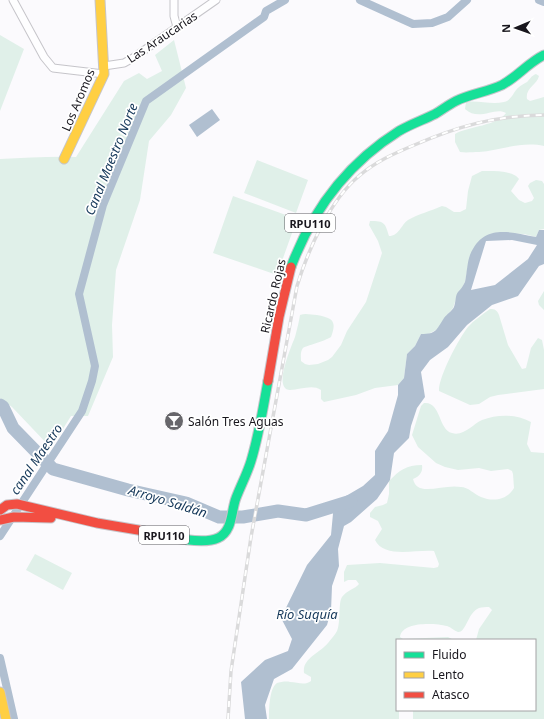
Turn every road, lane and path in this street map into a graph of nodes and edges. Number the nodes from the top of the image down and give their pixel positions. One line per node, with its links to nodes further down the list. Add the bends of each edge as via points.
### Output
1 (13, 0): 7 (street, Las Araucarias, via 44,57 53,68)
2 (100, 0): 7 (main road, Los Aromos)
3 (174, 0): 5 (street)
4 (216, 0): 5 (street, Las Araucarias)
5 (177, 27): 7 (street, Las Araucarias, via 124,63)
6 (544, 55): 11 (main road, Ricardo Rojas / RPU110, via 501,85 458,100 390,137 354,167 317,212 301,241 289,274 253,458 225,533 218,538 202,541)
7 (104, 70): 8 (main road, Los Aromos)
8 (64, 159)
9 (0, 510): 11 (main road, Ricardo Rojas / RPU110, via 7,505 17,504)
10 (0, 520): 11 (main road, Ricardo Rojas / RPU110, via 14,517)
11 (97, 523)
12 (0, 692): 13 (main road)
13 (6, 719)

